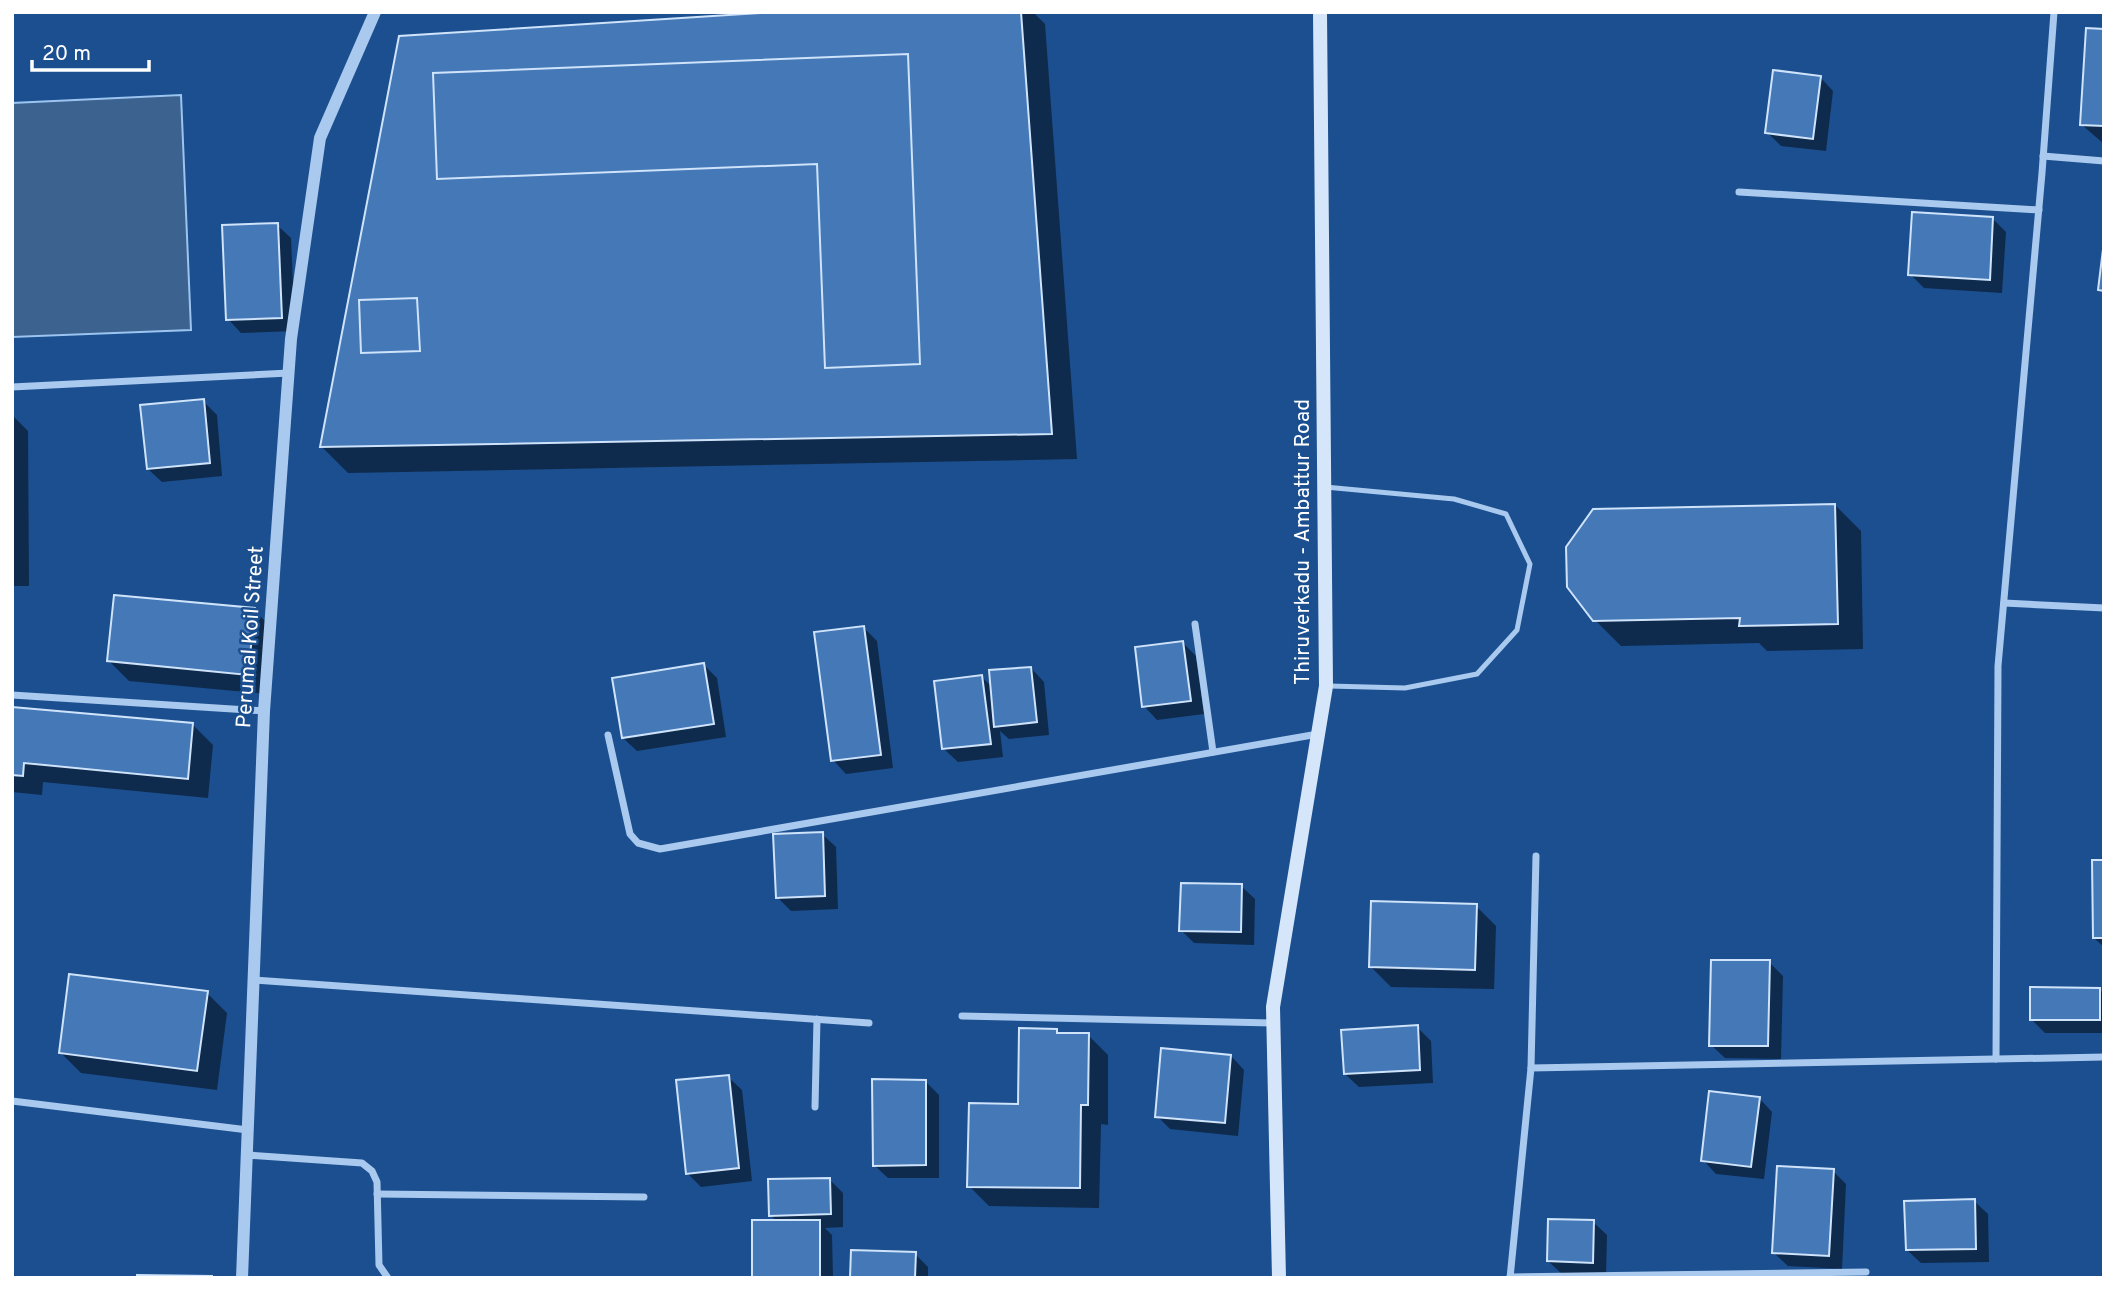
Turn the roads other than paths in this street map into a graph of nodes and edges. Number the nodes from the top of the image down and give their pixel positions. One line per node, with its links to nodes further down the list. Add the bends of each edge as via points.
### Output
1 (375, 12): 8 (street, Perumal Koil Street, via 320,138)
2 (1320, 12): 10 (main road, Thiruverkadu - Ambattur Road)
3 (2054, 12): 4 (street)
4 (2043, 156): 5 (street); 7 (street)
5 (2104, 160)
6 (1739, 192): 7 (street)
7 (2039, 210): 11 (street)
8 (289, 373): 9 (street); 16 (street, Perumal Koil Street)
9 (12, 387)
10 (1324, 486): 14 (main road, Thiruverkadu - Ambattur Road); 14 (lane, via 1454,499 1506,514 1530,564 1517,630 1477,674 1405,688)
11 (2004, 603): 12 (street); 27 (street, via 1998,666)
12 (2104, 608)
13 (1195, 624): 19 (street)
14 (1326, 686): 17 (main road, Thiruverkadu - Ambattur Road)
15 (12, 695): 16 (street)
16 (264, 711): 21 (street, Perumal Koil Street)
17 (1318, 734): 19 (street); 25 (main road, Thiruverkadu - Ambattur Road)
18 (608, 735): 19 (street, via 630,834 638,843 660,849)
19 (1213, 752)
20 (1536, 856): 28 (street)
21 (254, 981): 23 (street); 31 (street, Perumal Koil Street)
22 (961, 1016): 25 (street)
23 (817, 1019): 24 (street); 30 (street)
24 (869, 1023)
25 (1273, 1023): 39 (main road, Thiruverkadu - Ambattur Road)
26 (2104, 1057): 27 (street)
27 (1996, 1059): 28 (street)
28 (1531, 1068): 36 (street)
29 (12, 1101): 31 (street)
30 (815, 1107)
31 (248, 1130): 32 (street, Perumal Koil Street)
32 (247, 1155): 33 (street, via 362,1163 372,1171); 37 (street, Perumal Koil Street)
33 (377, 1194): 34 (street); 38 (street, via 379,1265)
34 (644, 1197)
35 (1866, 1272): 36 (street)
36 (1510, 1277)
37 (242, 1278)
38 (388, 1278)
39 (1279, 1278)

